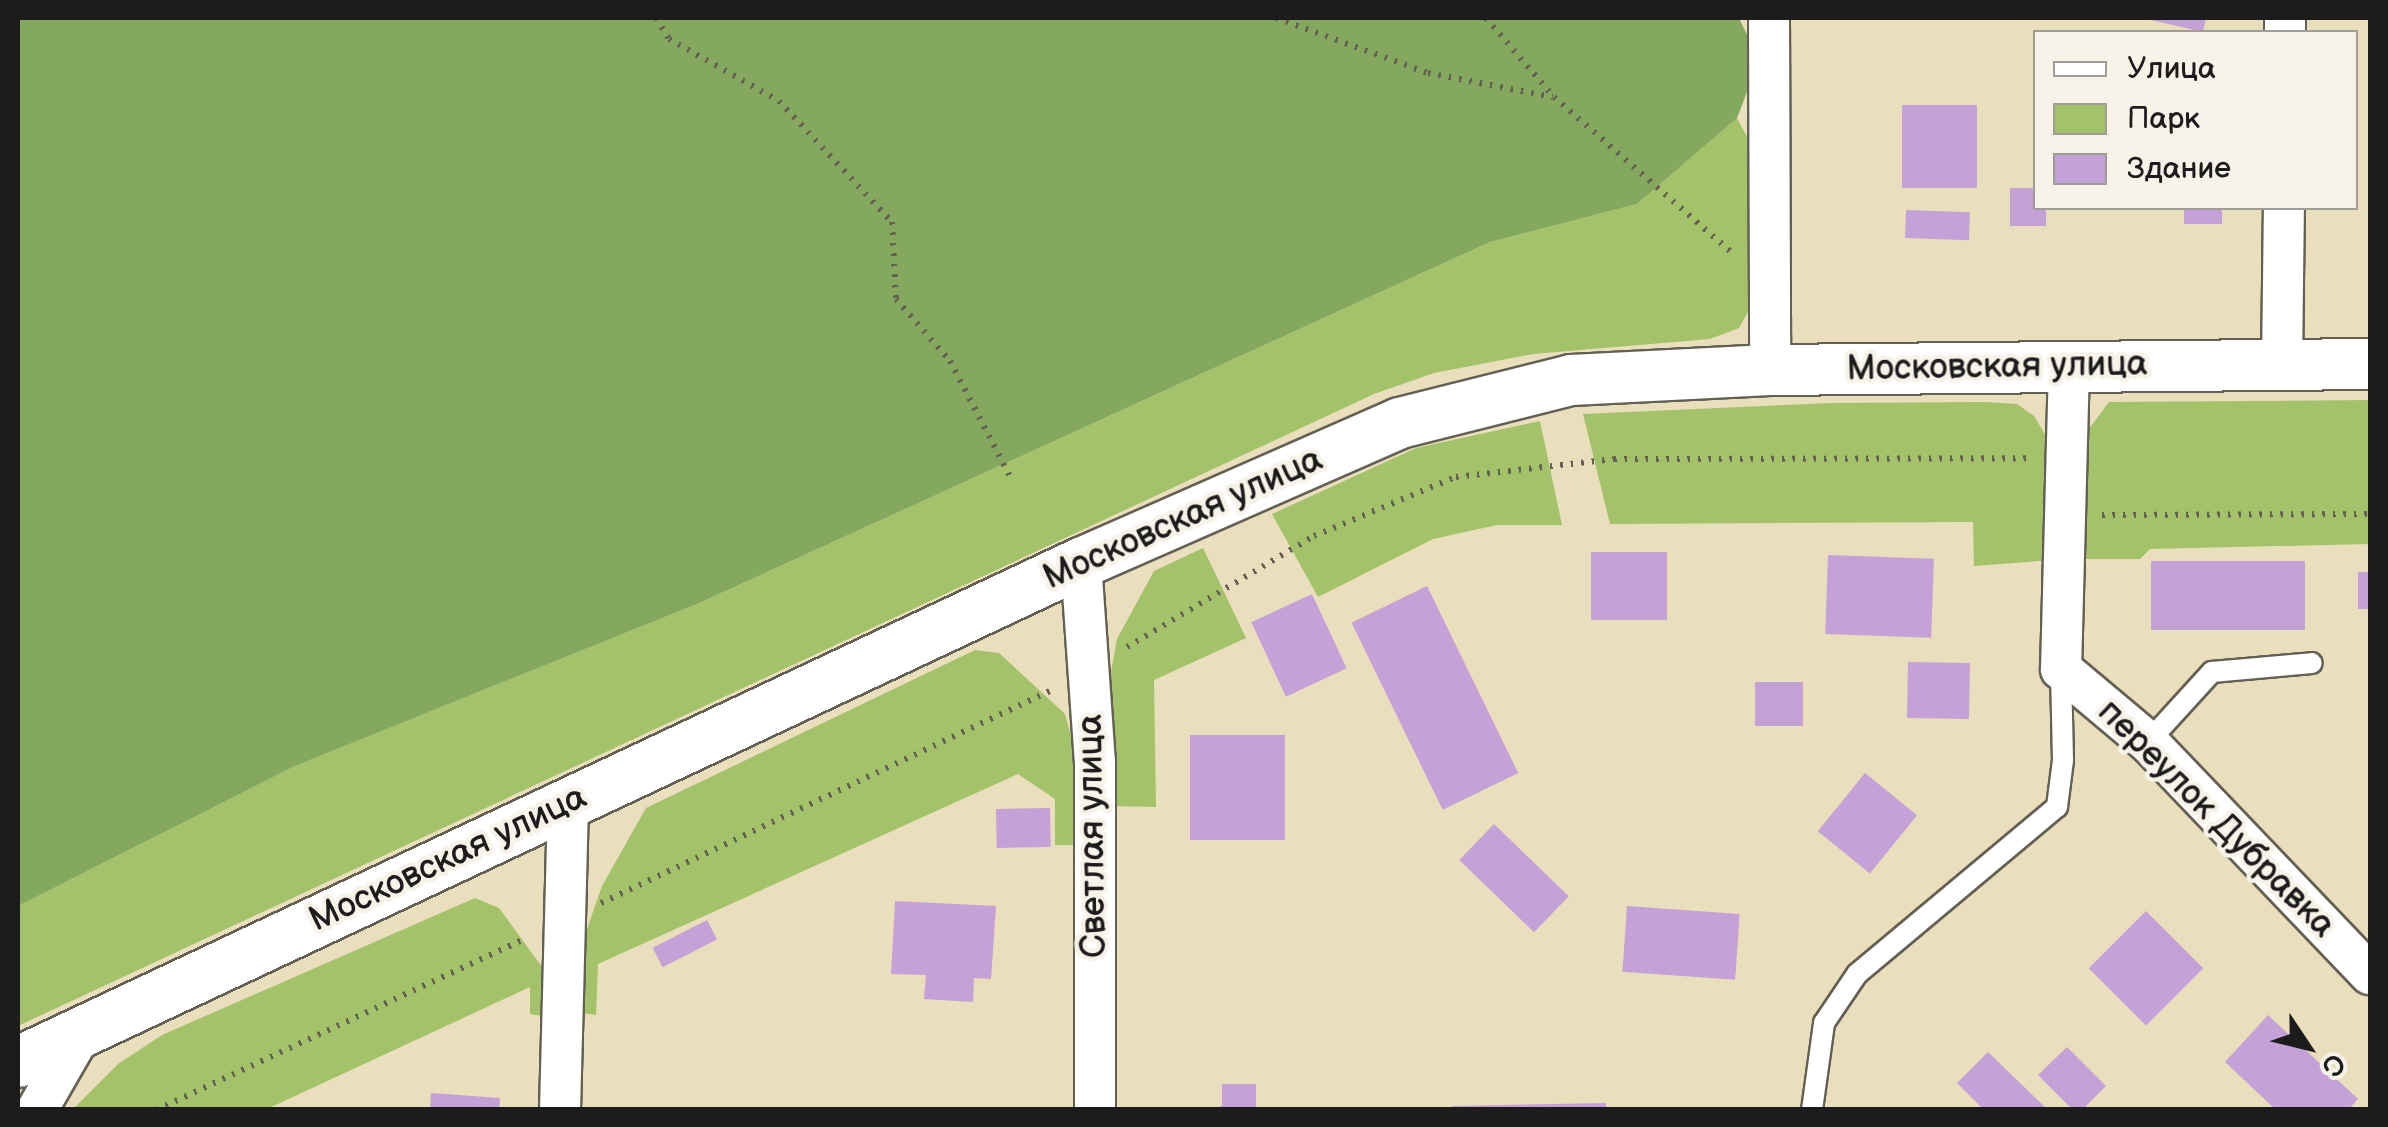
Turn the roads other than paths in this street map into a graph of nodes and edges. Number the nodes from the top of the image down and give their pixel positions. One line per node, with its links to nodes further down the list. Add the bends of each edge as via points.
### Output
1 (1769, 18): 6 (street)
2 (2284, 210): 3 (street)
3 (2282, 364): 4 (street, Московская улица); 5 (street, Московская улица)
4 (2370, 364)
5 (2069, 365): 6 (street, Московская улица); 9 (street)
6 (1770, 370): 7 (street, Московская улица, via 1572,380 1400,423)
7 (1081, 563): 11 (street, Московская улица); 17 (street, Светлая улица, via 1095,762)
8 (2312, 663): 10 (lane, via 2212,672)
9 (2060, 669): 10 (street, переулок Дубравка); 18 (lane, via 2064,760 2057,807 1857,974 1824,1022)
10 (2148, 742): 12 (street, переулок Дубравка)
11 (568, 802): 13 (street, Московская улица); 16 (street)
12 (2370, 974)
13 (82, 1030): 14 (street, Московская улица); 15 (street)
14 (18, 1062)
15 (37, 1110)
16 (560, 1110)
17 (1096, 1110)
18 (1812, 1110)

